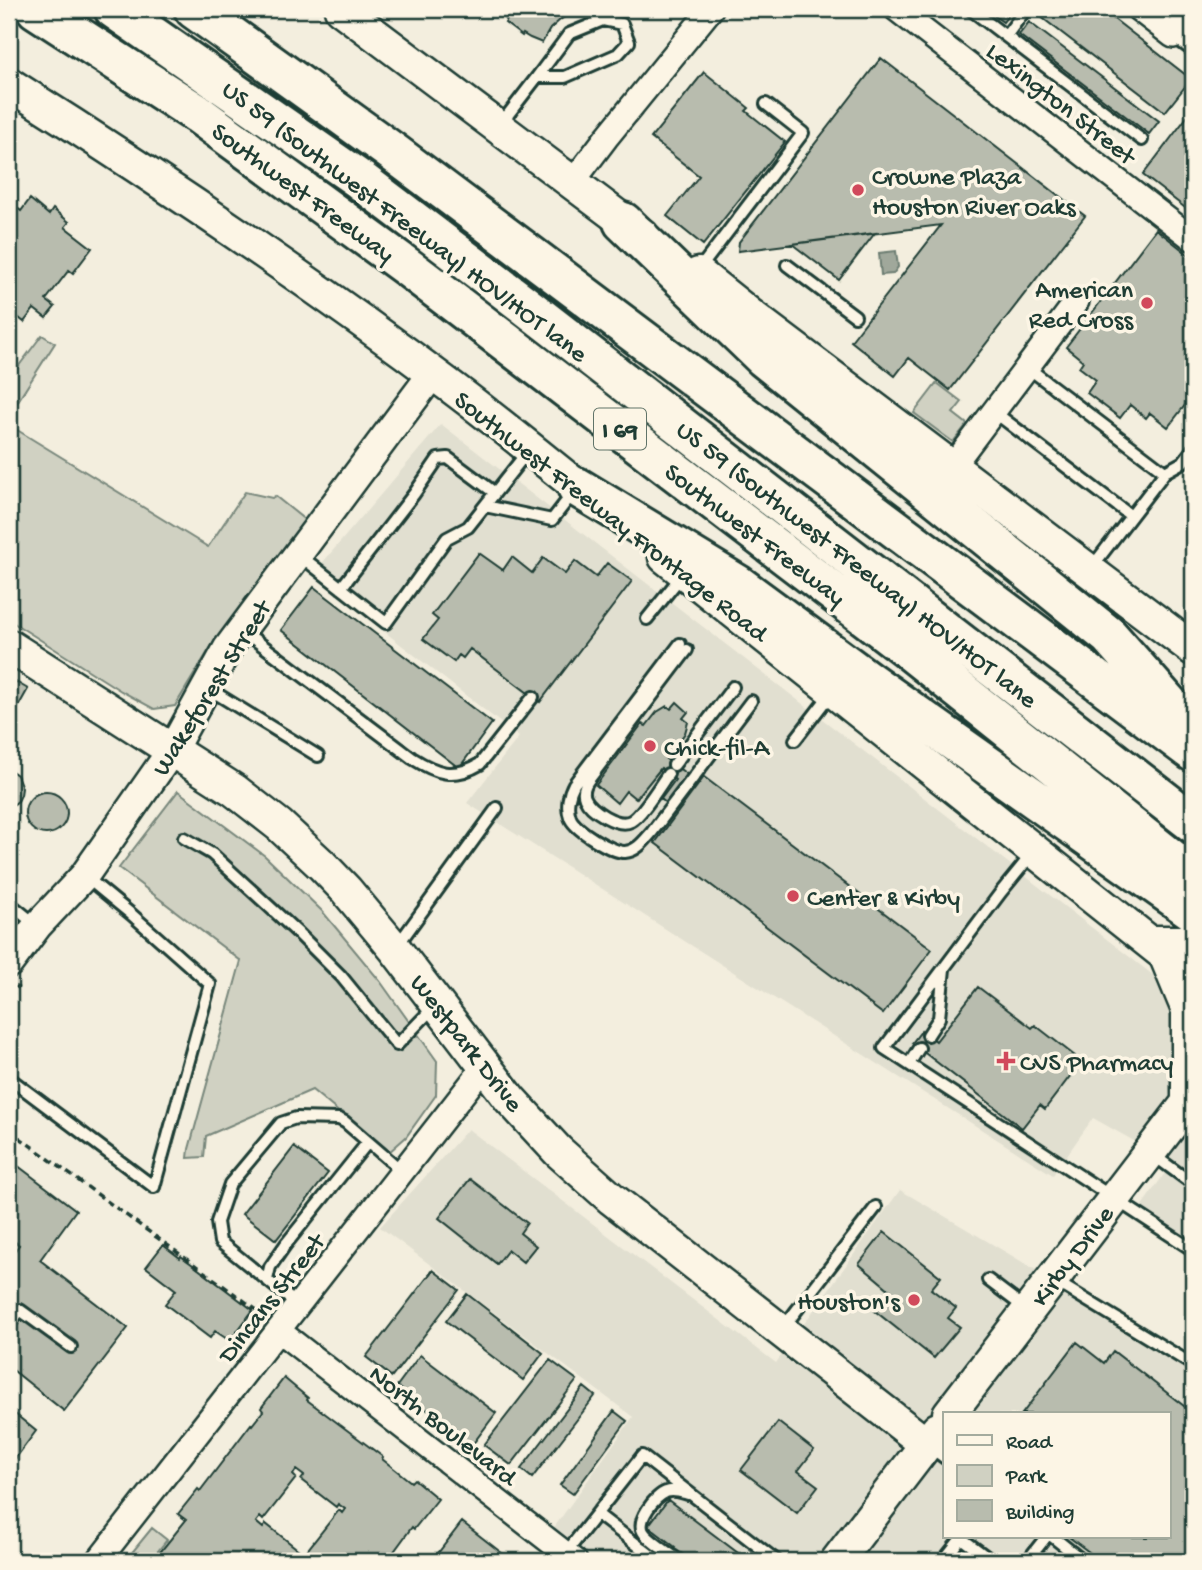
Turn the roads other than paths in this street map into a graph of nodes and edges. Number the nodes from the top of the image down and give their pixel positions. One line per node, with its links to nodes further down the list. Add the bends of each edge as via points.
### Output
1 (36, 9): 60 (highway, Southwest Freeway / I 69, via 198,114 410,269 898,642)
2 (114, 9): 56 (highway, US 59 (Southwest Freeway) HOV/HOT lane, via 360,180)
3 (194, 9): 53 (highway, via 394,153)
4 (341, 9): 17 (main road)
5 (711, 9): 19 (street)
6 (895, 9): 21 (street, Lexington Street)
7 (970, 9): 11 (lane)
8 (1027, 9): 11 (lane)
9 (1138, 9): 12 (street)
10 (1193, 10): 12 (street)
11 (1006, 36): 18 (lane)
12 (1173, 36): 13 (lane)
13 (1193, 51)
14 (537, 77): 14 (lane, via 565,77 618,54 629,42 622,24 603,20 569,34); 17 (lane)
15 (9, 84): 27 (main road, Southwest Freeway Frontage Road, via 247,240)
16 (766, 104): 23 (lane, via 803,133)
17 (498, 127): 19 (main road)
18 (1142, 140)
19 (572, 183): 20 (main road)
20 (623, 222): 23 (main road); 50 (highway, via 764,358 1109,636)
21 (1193, 239)
22 (787, 265): 25 (lane)
23 (697, 273): 31 (main road)
24 (1077, 301): 26 (street)
25 (855, 316)
26 (1027, 367): 28 (street); 32 (lane)
27 (433, 373): 29 (main road, Southwest Freeway Frontage Road); 37 (street, Wakeforest Street)
28 (993, 411): 31 (street); 36 (lane)
29 (530, 448): 33 (main road, Southwest Freeway Frontage Road); 34 (lane)
30 (1193, 449): 32 (lane, via 1183,462)
31 (952, 467): 38 (main road)
32 (1165, 472): 36 (lane)
33 (577, 486): 35 (lane, via 552,520); 39 (main road, Southwest Freeway Frontage Road); 60 (highway, via 737,584 870,682)
34 (495, 493): 35 (lane); 40 (lane, via 448,458 438,459)
35 (485, 506): 40 (lane, via 468,527 447,538 386,623)
36 (1131, 516): 38 (lane)
37 (298, 554): 40 (lane); 42 (street, Wakeforest Street)
38 (1090, 571): 44 (main road)
39 (685, 572): 41 (lane); 47 (main road, Southwest Freeway Frontage Road)
40 (341, 588)
41 (647, 619)
42 (242, 629): 46 (street, Wakeforest Street); 48 (lane, via 412,758 439,772 459,773 480,764)
43 (9, 646): 52 (main road, Westpark Drive)
44 (1193, 649)
45 (733, 687): 49 (lane, via 630,821 616,822 589,804 586,784 683,647 574,784 569,800 573,823 619,852 641,844)
46 (206, 688): 52 (street, Wakeforest Street); 54 (lane)
47 (833, 691): 51 (lane); 58 (main road, Southwest Freeway Frontage Road)
48 (533, 697)
49 (751, 701)
50 (1193, 732)
51 (795, 740)
52 (172, 750): 59 (street, Wakeforest Street); 64 (main road, Westpark Drive, via 234,790 301,844)
53 (1193, 752)
54 (318, 756)
55 (497, 808): 64 (lane)
56 (1193, 822)
57 (184, 838): 68 (lane, via 212,854 298,933 341,976 397,1045)
58 (1034, 852): 63 (main road, Southwest Freeway Frontage Road); 66 (lane)
59 (84, 876): 62 (street, Wakeforest Street); 73 (lane, via 209,984 154,1186)
60 (1187, 889)
61 (9, 903): 62 (lane)
62 (37, 926): 65 (street, Wakeforest Street)
63 (1169, 947): 67 (main road, Southwest Freeway Frontage Road); 74 (main road, via 1188,1010)
64 (395, 949): 68 (main road, Westpark Drive)
65 (9, 963)
66 (945, 966): 69 (lane, via 939,1018); 71 (lane, via 884,1048)
67 (1193, 978)
68 (437, 1004): 72 (main road, Westpark Drive)
69 (928, 1035)
70 (919, 1048): 71 (lane)
71 (909, 1064): 79 (lane)
72 (484, 1067): 77 (street, Dincans Street); 89 (main road, Westpark Drive, via 578,1170)
73 (9, 1078)
74 (1192, 1101): 76 (main road, Kirby Drive)
75 (368, 1142): 77 (lane); 83 (lane, via 286,1244); 83 (lane, via 339,1119 296,1118 281,1123 230,1184 217,1222 220,1242)
76 (1150, 1152): 78 (lane); 79 (main road, Kirby Drive)
77 (403, 1172): 85 (street, Dincans Street)
78 (1193, 1184)
79 (1115, 1198): 81 (lane); 82 (main road, Kirby Drive)
80 (876, 1208): 89 (lane)
81 (1193, 1250)
82 (1053, 1279): 86 (main road, Kirby Drive); 91 (lane)
83 (267, 1280): 85 (lane)
84 (988, 1280): 86 (lane)
85 (299, 1306): 88 (street, Dincans Street)
86 (1028, 1311): 92 (main road, Kirby Drive)
87 (9, 1325): 90 (lane, via 20,1310)
88 (273, 1325): 101 (street, North Boulevard); 102 (street, Dincans Street)
89 (782, 1331): 93 (main road, Westpark Drive)
90 (71, 1347)
91 (1193, 1365)
92 (951, 1412)
93 (939, 1441): 106 (main road)
94 (694, 1496): 95 (lane, via 642,1456); 100 (lane); 104 (lane, via 677,1490 661,1494 640,1525 643,1533)
95 (597, 1514): 101 (lane); 103 (lane)
96 (961, 1538): 107 (lane)
97 (963, 1538): 108 (lane)
98 (1045, 1538): 109 (lane)
99 (1054, 1538): 110 (lane)
100 (761, 1557): 105 (lane)
101 (570, 1558)
102 (98, 1561)
103 (658, 1561)
104 (680, 1561)
105 (777, 1561)
106 (837, 1561)
107 (943, 1561)
108 (992, 1561)
109 (1027, 1561)
110 (1083, 1561)

